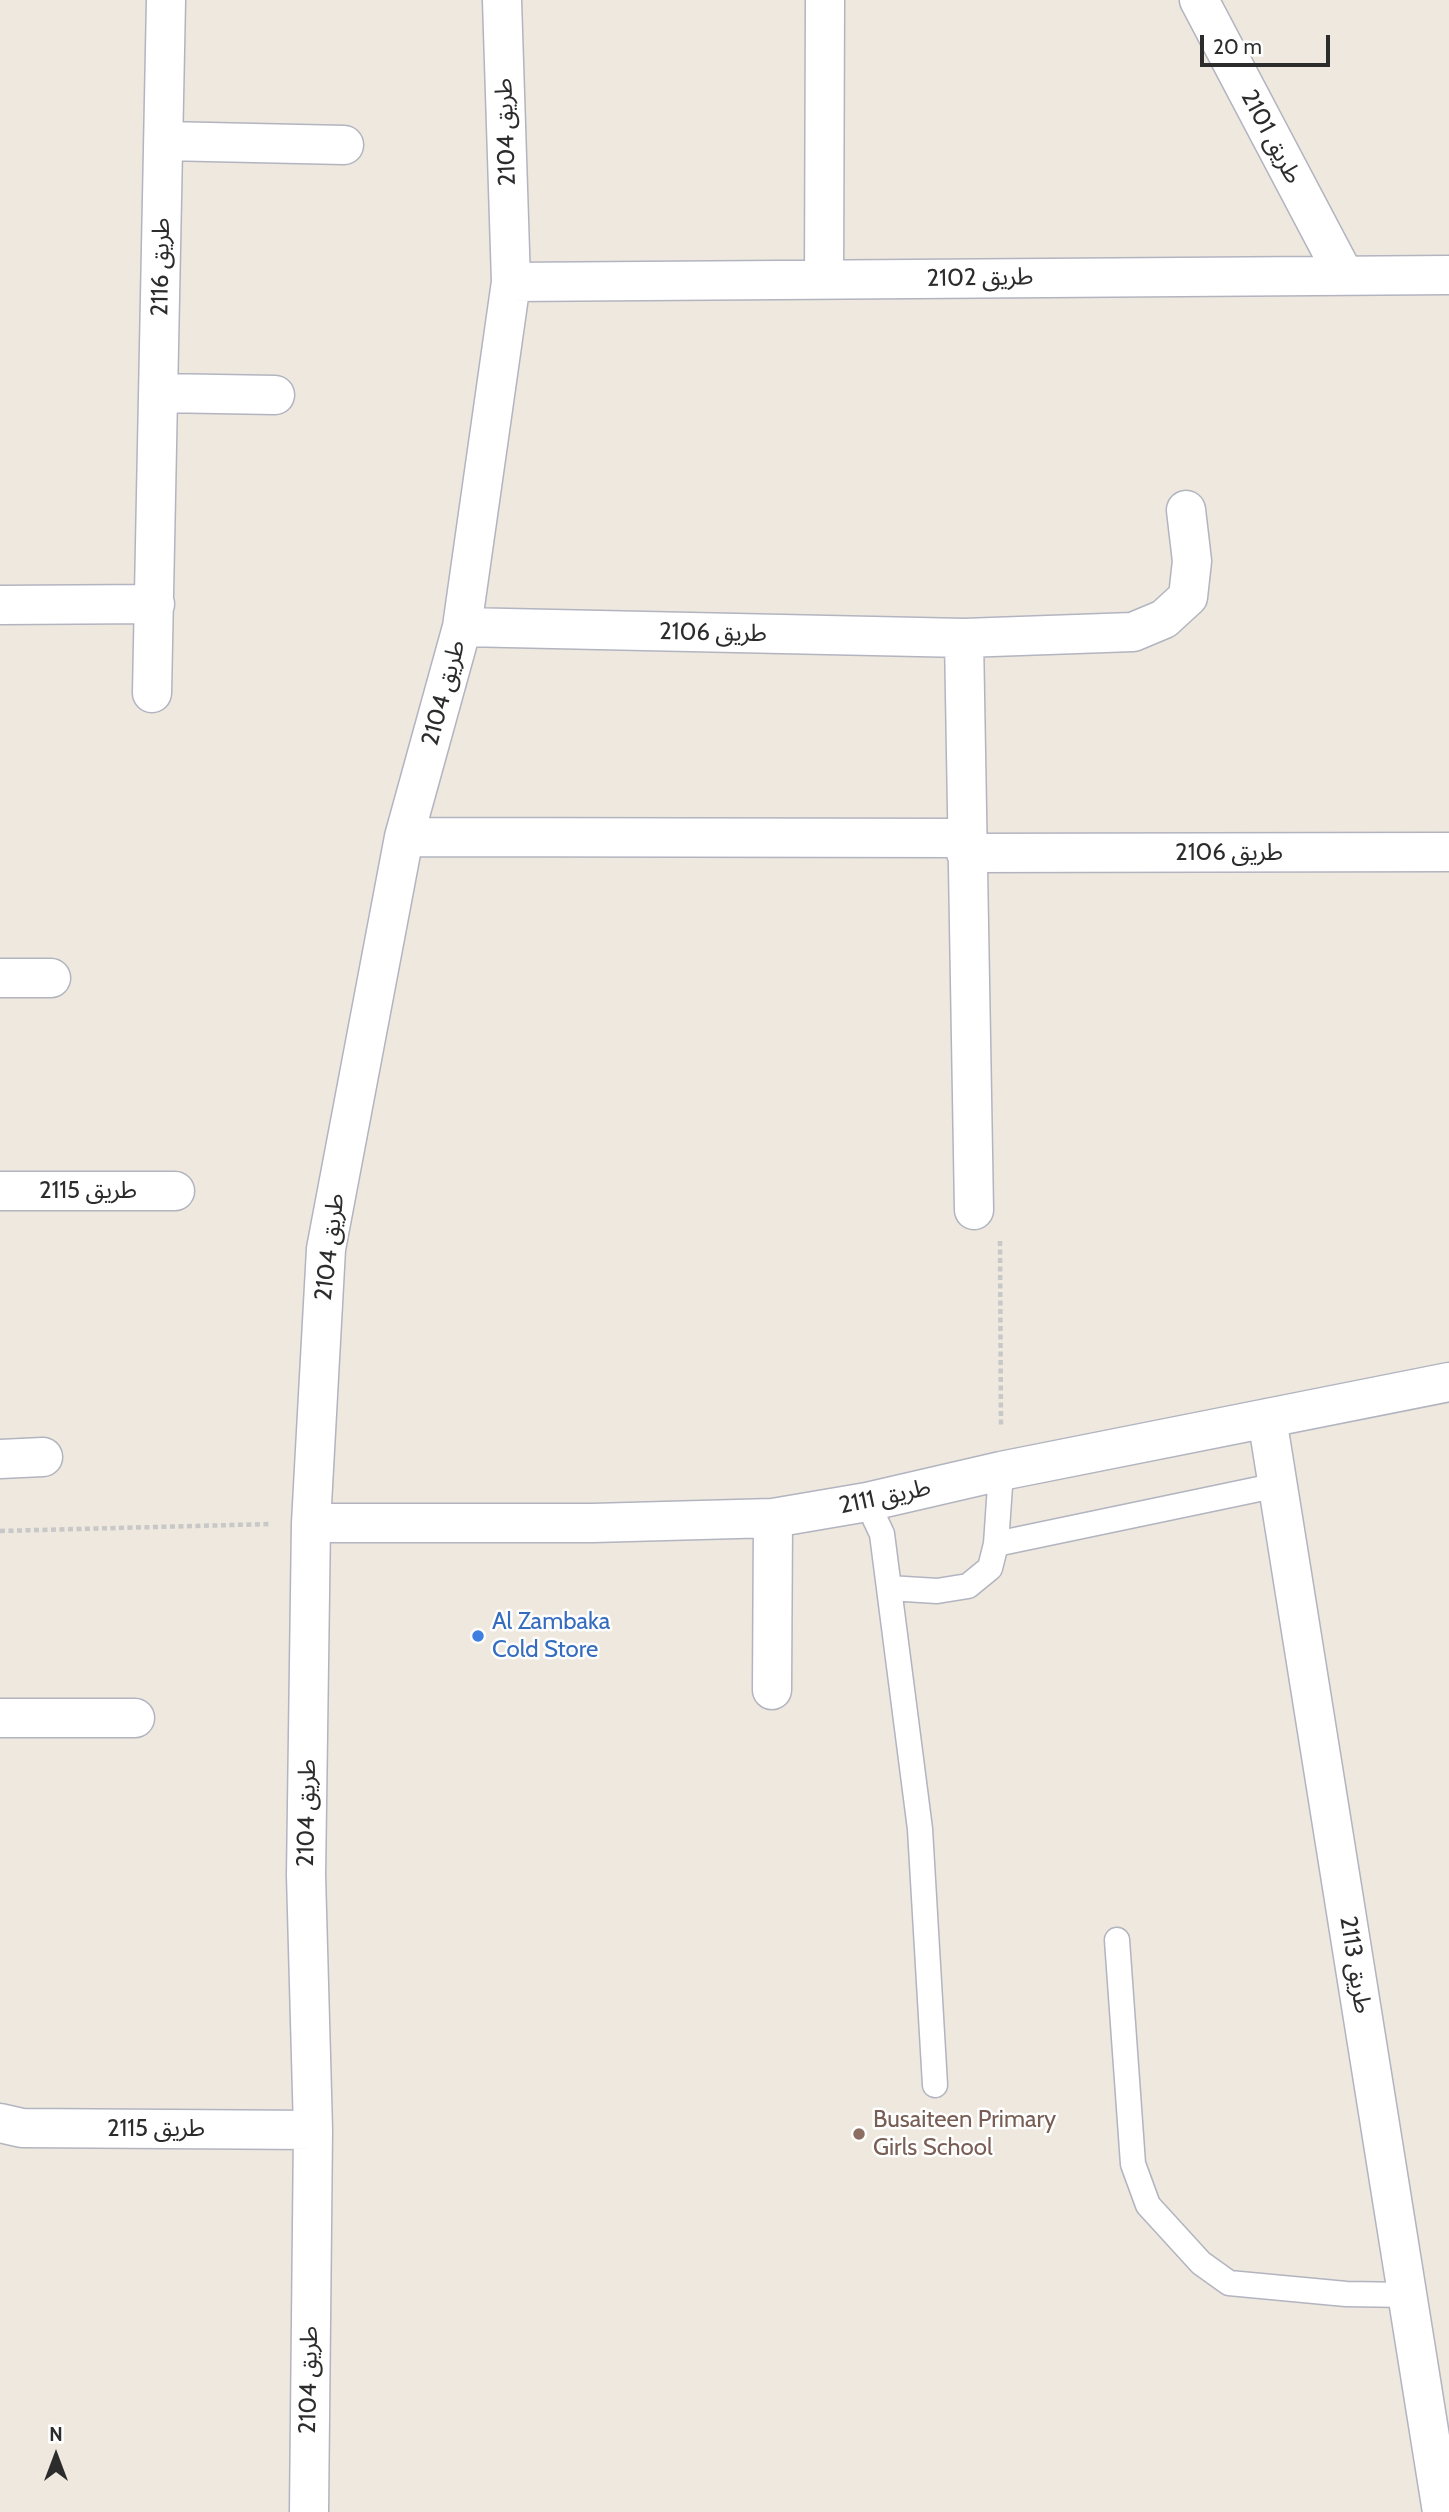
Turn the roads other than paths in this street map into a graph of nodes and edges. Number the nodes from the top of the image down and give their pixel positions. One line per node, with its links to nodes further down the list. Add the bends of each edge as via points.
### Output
1 (166, 0): 5 (street, طريق 2116)
2 (502, 0): 10 (street, طريق 2104)
3 (825, 0): 9 (street)
4 (1199, 0): 7 (street, طريق 2101)
5 (164, 141): 6 (street); 11 (street, طريق 2116)
6 (344, 145)
7 (1344, 275): 8 (street, طريق 2102); 9 (street, طريق 2102)
8 (1449, 275)
9 (824, 279): 10 (street, طريق 2102)
10 (511, 282): 16 (street, طريق 2104)
11 (159, 393): 12 (street); 14 (street, طريق 2116)
12 (275, 396)
13 (1186, 510): 17 (street, طريق 2106, via 1192,561 1188,597 1164,619 1133,632)
14 (155, 604): 15 (street); 18 (street, طريق 2116)
15 (0, 605)
16 (462, 627): 17 (street, طريق 2106); 19 (street, طريق 2104)
17 (964, 638): 20 (street)
18 (152, 693)
19 (404, 837): 20 (street, طريق 2106); 35 (street, طريق 2104, via 326,1249)
20 (966, 846): 21 (street, طريق 2106); 26 (street)
21 (1449, 852)
22 (0, 978): 23 (street)
23 (51, 978)
24 (0, 1191): 25 (street, طريق 2115)
25 (175, 1191)
26 (974, 1210)
27 (1449, 1382): 28 (street, طريق 2111)
28 (1267, 1418): 31 (street, طريق 2111); 32 (street, طريق 2113)
29 (43, 1457): 30 (street)
30 (0, 1459)
31 (1001, 1471): 33 (street, طريق 2111); 36 (lane)
32 (1278, 1485): 36 (lane); 45 (street, طريق 2113)
33 (867, 1502): 34 (street, طريق 2111); 37 (lane, via 882,1534)
34 (774, 1518): 35 (street, طريق 2111); 38 (street)
35 (311, 1522): 44 (street, طريق 2104, via 306,1875)
36 (996, 1544): 37 (lane, via 990,1568 968,1586 937,1591)
37 (889, 1588): 42 (lane, via 920,1829)
38 (772, 1690)
39 (0, 1718): 40 (street)
40 (135, 1718)
41 (1116, 1940): 45 (lane, via 1133,2164 1148,2205 1201,2263 1229,2284)
42 (935, 2085)
43 (0, 2123): 44 (street, طريق 2115, via 22,2128)
44 (313, 2130): 46 (street, طريق 2104)
45 (1408, 2295): 47 (street, طريق 2113)
46 (309, 2512)
47 (1442, 2512)

